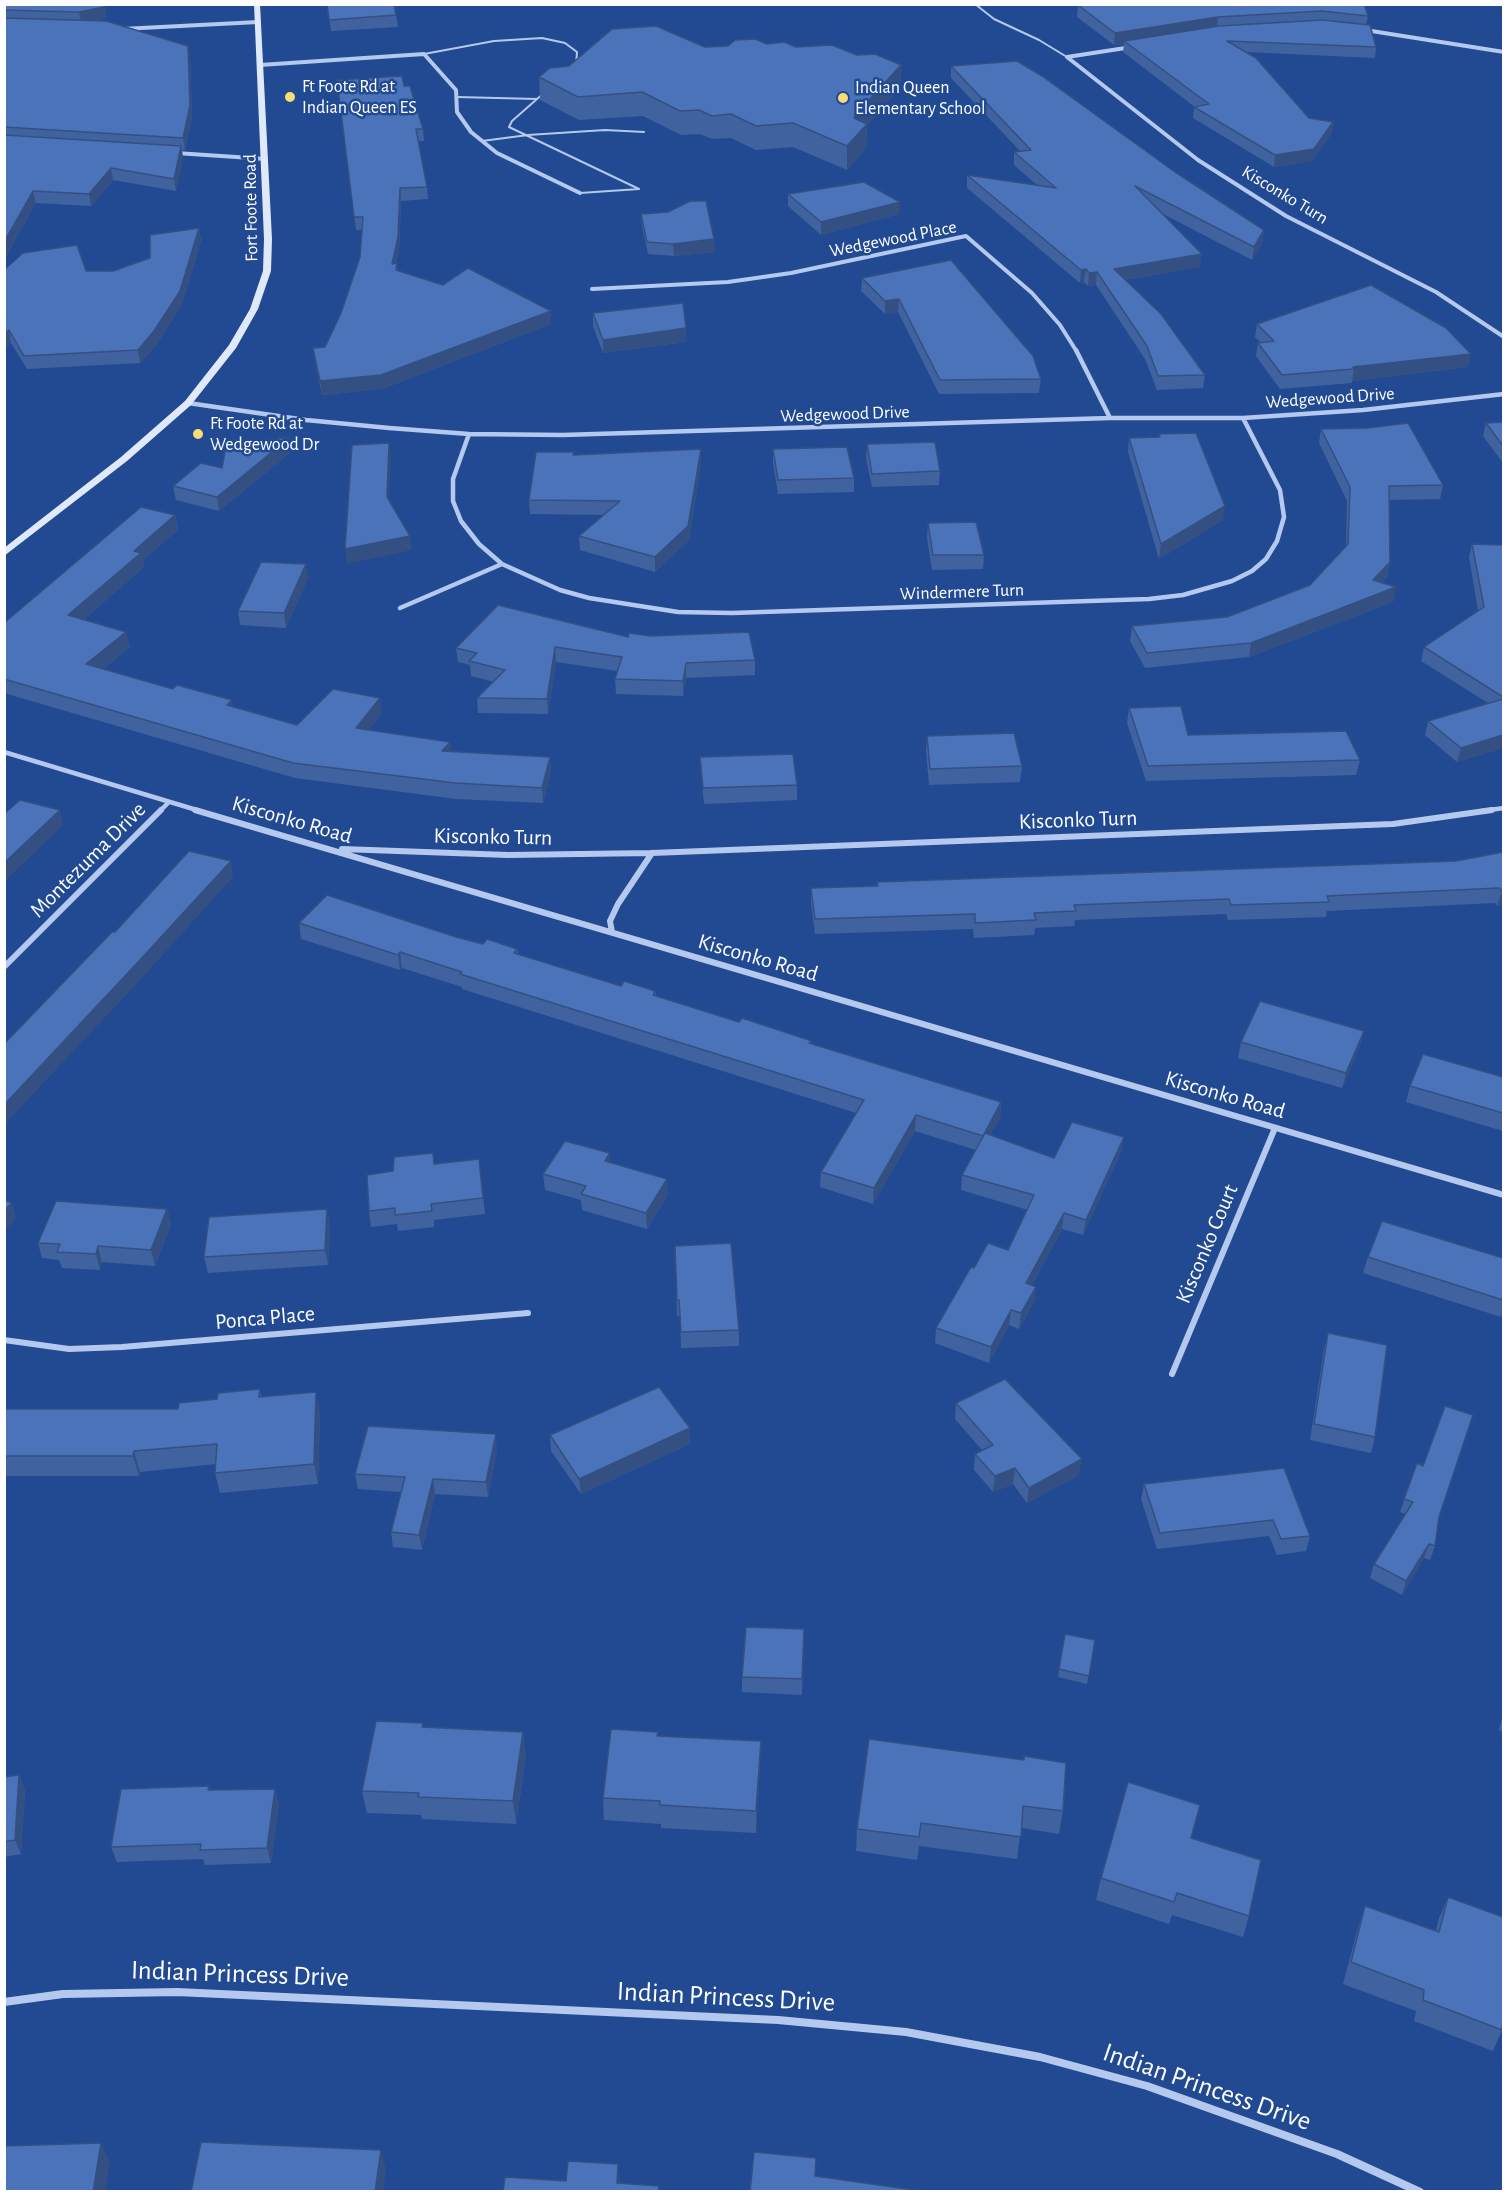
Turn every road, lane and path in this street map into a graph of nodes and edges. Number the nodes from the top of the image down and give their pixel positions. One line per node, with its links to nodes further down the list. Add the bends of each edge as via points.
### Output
1 (257, 4): 3 (street, Fort Foote Road)
2 (975, 4): 9 (lane, via 993,19)
3 (258, 22): 4 (street); 10 (street, Fort Foote Road)
4 (112, 29)
5 (1354, 30): 7 (street)
6 (1136, 46): 9 (street)
7 (1503, 52)
8 (424, 54): 10 (street); 11 (lane, via 494,41 542,38 565,43 577,52 577,63); 13 (street, via 456,90)
9 (1067, 57): 22 (street, Kisconko Turn, via 1198,160 1286,216 1436,292)
10 (260, 65): 19 (street, Fort Foote Road)
11 (569, 70)
12 (545, 92): 14 (lane)
13 (457, 97): 14 (lane); 17 (street, via 457,112 463,124)
14 (537, 99): 16 (lane, via 509,127)
15 (644, 132): 16 (lane, via 605,130)
16 (528, 135): 17 (lane); 20 (lane, via 639,189)
17 (482, 141): 20 (street, via 497,153)
18 (171, 153): 19 (street)
19 (266, 159): 24 (street, Fort Foote Road, via 267,271 254,309 233,346)
20 (580, 193)
21 (592, 289): 25 (street, Wedgewood Place, via 728,282 791,273 966,236 1032,293 1060,325)
22 (1502, 335)
23 (1503, 394): 26 (street, Wedgewood Drive, via 1363,410)
24 (188, 404): 27 (street, Wedgewood Drive, via 306,420); 28 (street, Fort Foote Road)
25 (1110, 418): 26 (street, Wedgewood Drive); 27 (street, Wedgewood Drive, via 681,433)
26 (1244, 418): 29 (street, Windermere Turn, via 1280,490 1284,517 1277,540 1266,559 1252,571 1183,596 678,612 560,590)
27 (469, 434): 29 (street, Windermere Turn, via 453,479 453,501 461,521)
28 (4, 553)
29 (502, 564): 30 (street)
30 (400, 608)
31 (4, 752): 32 (street, Kisconko Road)
32 (169, 802): 34 (street, Kisconko Road); 37 (street, Montezuma Drive)
33 (1503, 808): 35 (street, Kisconko Turn, via 1393,824)
34 (333, 849): 35 (street, Kisconko Turn, via 508,855); 36 (street, Kisconko Road)
35 (652, 853): 36 (street, via 618,904 610,921)
36 (612, 932): 38 (street, Kisconko Road)
37 (4, 967)
38 (1275, 1128): 39 (street, Kisconko Road); 42 (street, Kisconko Court)
39 (1503, 1195)
40 (528, 1313): 41 (street, Ponca Place, via 122,1347 69,1349)
41 (4, 1340)
42 (1172, 1374)
43 (4, 2002): 44 (street, Indian Princess Drive, via 63,1994 177,1992 778,2020 906,2032 1040,2057 1147,2086 1337,2154)
44 (1420, 2192)

